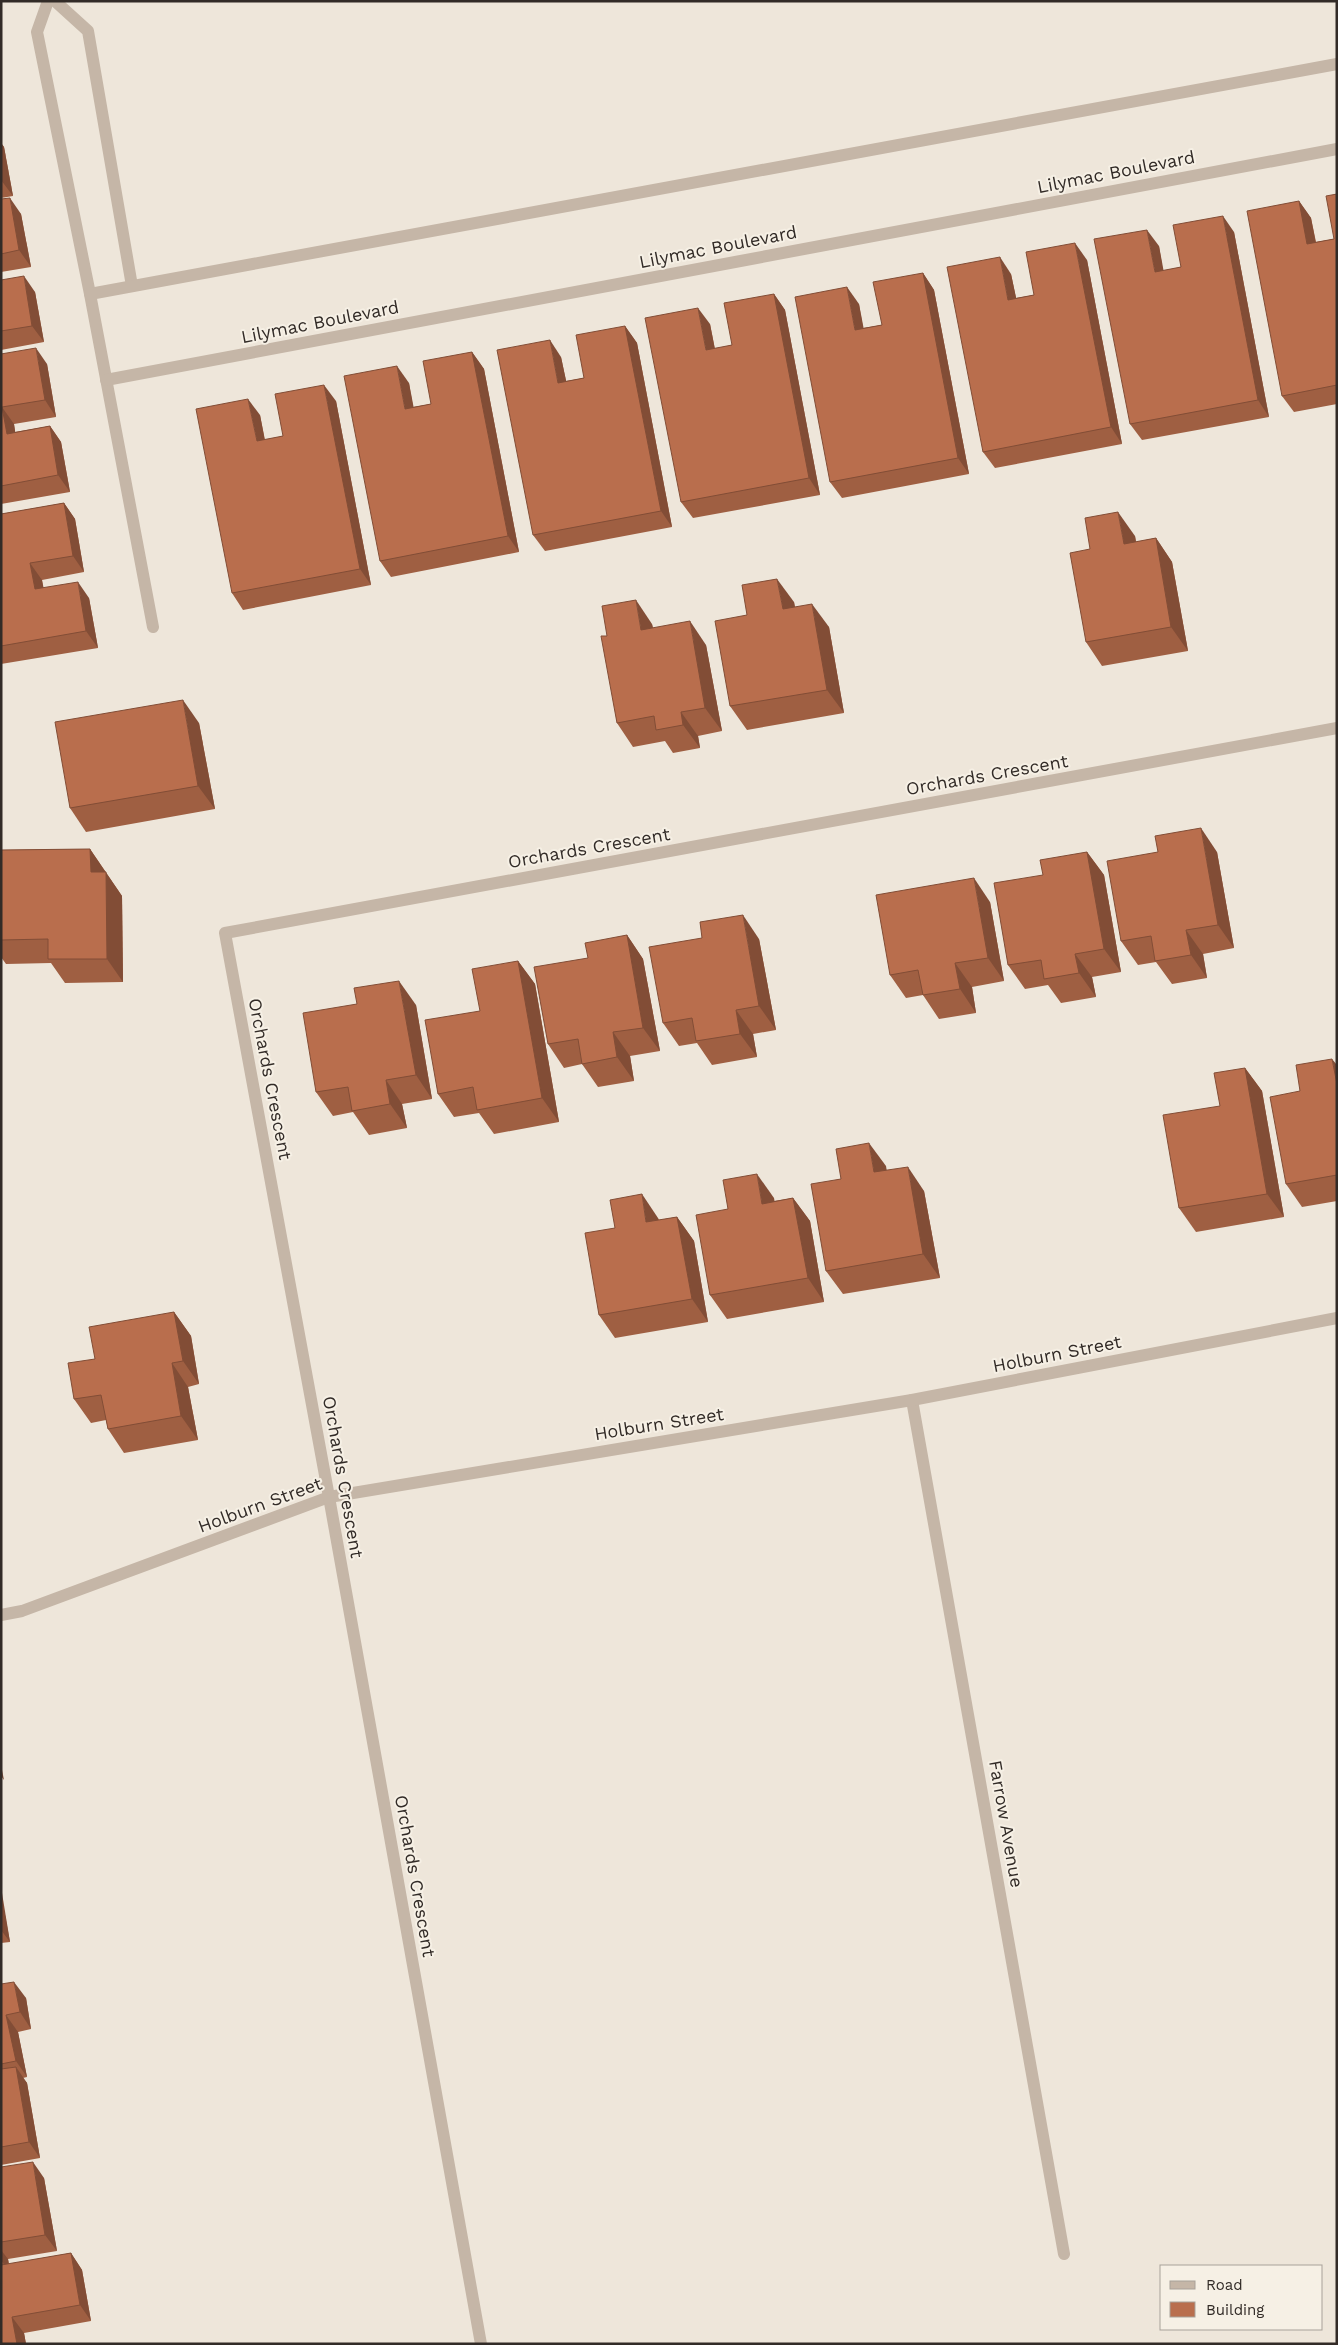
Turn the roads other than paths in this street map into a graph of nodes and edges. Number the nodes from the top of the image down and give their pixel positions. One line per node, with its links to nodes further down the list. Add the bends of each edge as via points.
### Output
1 (48, 1): 6 (street, via 38,32)
2 (55, 1): 5 (street, via 88,31)
3 (1337, 64): 5 (street)
4 (1337, 149): 7 (street, Lilymac Boulevard)
5 (132, 286): 6 (street)
6 (90, 294): 7 (street)
7 (106, 380): 8 (street)
8 (153, 627)
9 (1337, 728): 12 (street, Orchards Crescent, via 225,933)
10 (1337, 1318): 11 (street, Holburn Street)
11 (912, 1400): 12 (street, Holburn Street); 14 (street, Farrow Avenue)
12 (329, 1497): 13 (street, Holburn Street, via 22,1611); 15 (street, Orchards Crescent)
13 (1, 1615)
14 (1064, 2254)
15 (481, 2344)

